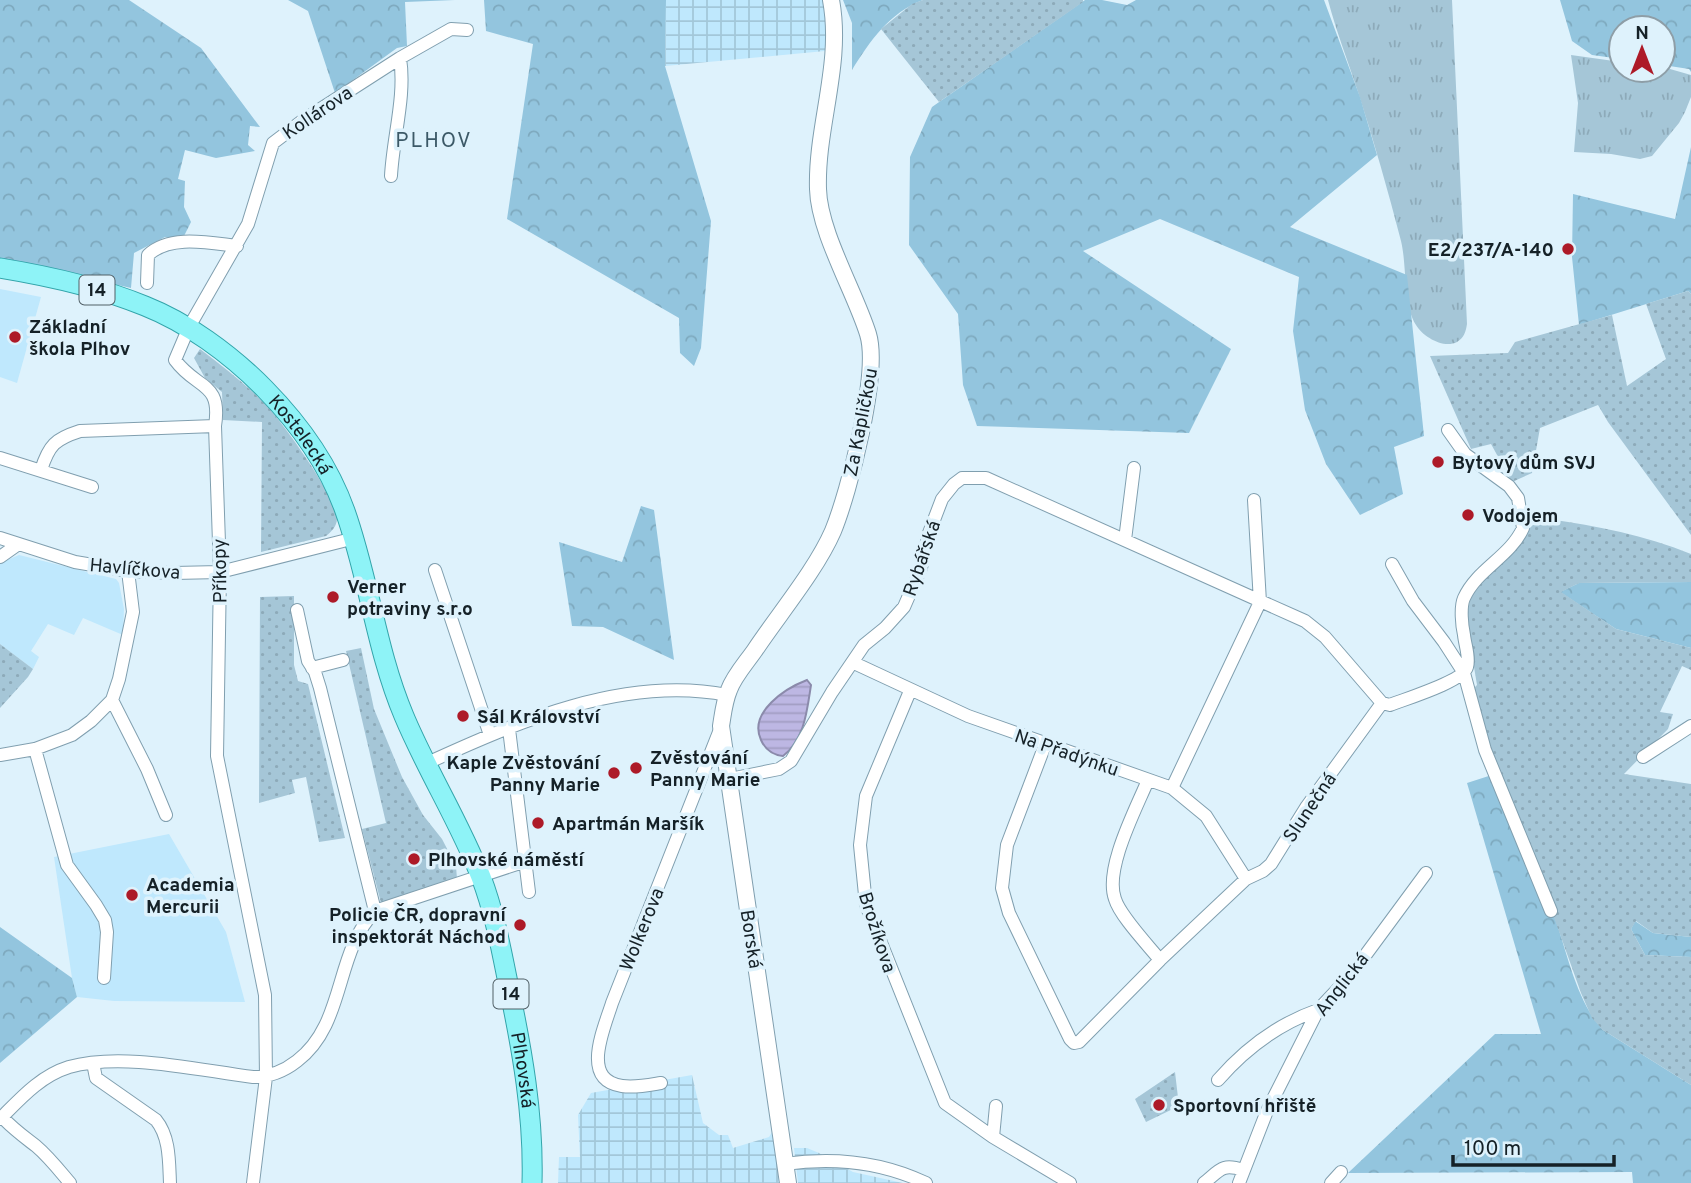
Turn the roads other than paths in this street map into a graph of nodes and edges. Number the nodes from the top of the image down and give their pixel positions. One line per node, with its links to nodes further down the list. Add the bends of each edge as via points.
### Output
1 (831, 0): 32 (street, Za Kapličkou, via 834,49 818,193 869,337 869,386 833,531)
2 (467, 30): 3 (street, Kollárova, via 451,29)
3 (400, 58): 4 (street); 5 (street, Kollárova, via 272,143 248,225)
4 (391, 176)
5 (237, 246): 7 (street, via 197,242 154,249 148,255); 8 (street, Kollárova)
6 (0, 268): 8 (main road, Kostelecká / 14, via 90,287)
7 (146, 283)
8 (189, 327): 9 (street, Příkopy, via 175,360 217,401); 17 (main road, Kostelecká / 14, via 243,370 299,428 330,477)
9 (215, 426): 13 (street, via 80,431 52,445); 24 (street, Příkopy)
10 (1448, 430): 30 (street, via 1465,454 1510,486 1518,498 1523,528 1509,551 1478,578 1463,600)
11 (0, 458): 13 (street)
12 (1133, 468): 18 (street)
13 (41, 470): 14 (street)
14 (92, 487)
15 (1254, 499): 25 (street)
16 (0, 538): 19 (street, Havlíčkova)
17 (355, 538): 24 (street, Havlíčkova); 43 (main road, Kostelecká / 14, via 386,667)
18 (1125, 540): 25 (street, Rybářská); 28 (street, Rybářská, via 986,478 962,478 942,499 904,607 864,645)
19 (17, 545): 20 (street); 23 (street, Havlíčkova)
20 (0, 557)
21 (1392, 564): 30 (street)
22 (435, 570): 38 (street)
23 (128, 571): 24 (street, Havlíčkova); 33 (street, via 133,612)
24 (220, 572): 59 (street, Příkopy, via 217,756 265,995)
25 (1260, 602): 34 (street, Rybářská, via 1319,631); 46 (street)
26 (297, 610): 29 (street)
27 (343, 660): 29 (street)
28 (854, 663): 31 (street, Na Přadýnku); 44 (street, Rybářská, via 791,761 779,769)
29 (312, 668): 53 (street)
30 (1464, 673): 34 (street, via 1391,705); 54 (street, via 1485,750)
31 (910, 691): 39 (street, Na Přadýnku); 64 (street, Brožíkova, via 866,796 860,845 866,905 945,1103)
32 (727, 695): 35 (street, Borská); 37 (street, via 692,691 618,696 552,712)
33 (112, 700): 40 (street, via 72,735); 47 (street)
34 (1382, 703): 51 (street, Slunečná, via 1307,806 1272,864)
35 (721, 726): 44 (street, Borská); 61 (street, Wolkerova, via 612,1003 596,1064 608,1081 625,1087)
36 (1691, 726): 42 (street)
37 (509, 729): 38 (street); 48 (street)
38 (490, 735): 43 (street)
39 (1045, 745): 45 (street, Na Přadýnku); 55 (street, Slunečná, via 1007,845 1002,888 1009,914 1070,1039 1079,1042)
40 (35, 749): 41 (street); 56 (street, via 67,864 105,920)
41 (0, 755)
42 (1643, 757)
43 (425, 764): 50 (main road, 14)
44 (730, 779): 65 (street, Borská)
45 (1148, 780): 46 (street, Na Přadýnku); 55 (street, via 1119,854 1112,888 1119,908)
46 (1172, 788): 51 (street, Na Přadýnku, via 1206,816)
47 (166, 816)
48 (526, 861): 50 (street); 52 (street)
49 (1426, 873): 57 (street, Anglická, via 1350,976)
50 (481, 877): 53 (street); 71 (main road, Plhovská / 14, via 497,930 525,1070)
51 (1246, 879): 55 (street, Slunečná)
52 (529, 892)
53 (374, 911): 59 (street, via 354,941 321,1035 305,1055)
54 (1551, 911)
55 (1160, 960)
56 (104, 978)
57 (1318, 1010): 60 (street, via 1280,1027 1239,1056); 66 (street, Anglická)
58 (93, 1063): 59 (street, via 130,1061); 63 (street, via 42,1080); 69 (street, via 96,1078 162,1126)
59 (266, 1077): 70 (street)
60 (1218, 1080)
61 (661, 1083)
62 (996, 1106): 64 (street)
63 (1, 1118): 68 (street, via 55,1164)
64 (993, 1137): 74 (street, Brožíkova)
65 (784, 1164): 72 (street, Borská); 73 (street, via 851,1162 891,1169)
66 (1243, 1170): 75 (street, via 1224,1166); 76 (street, Anglická)
67 (1341, 1172): 77 (street)
68 (70, 1183)
69 (170, 1183)
70 (253, 1183)
71 (532, 1183)
72 (788, 1183)
73 (926, 1183)
74 (1070, 1183)
75 (1204, 1183)
76 (1239, 1183)
77 (1331, 1183)

